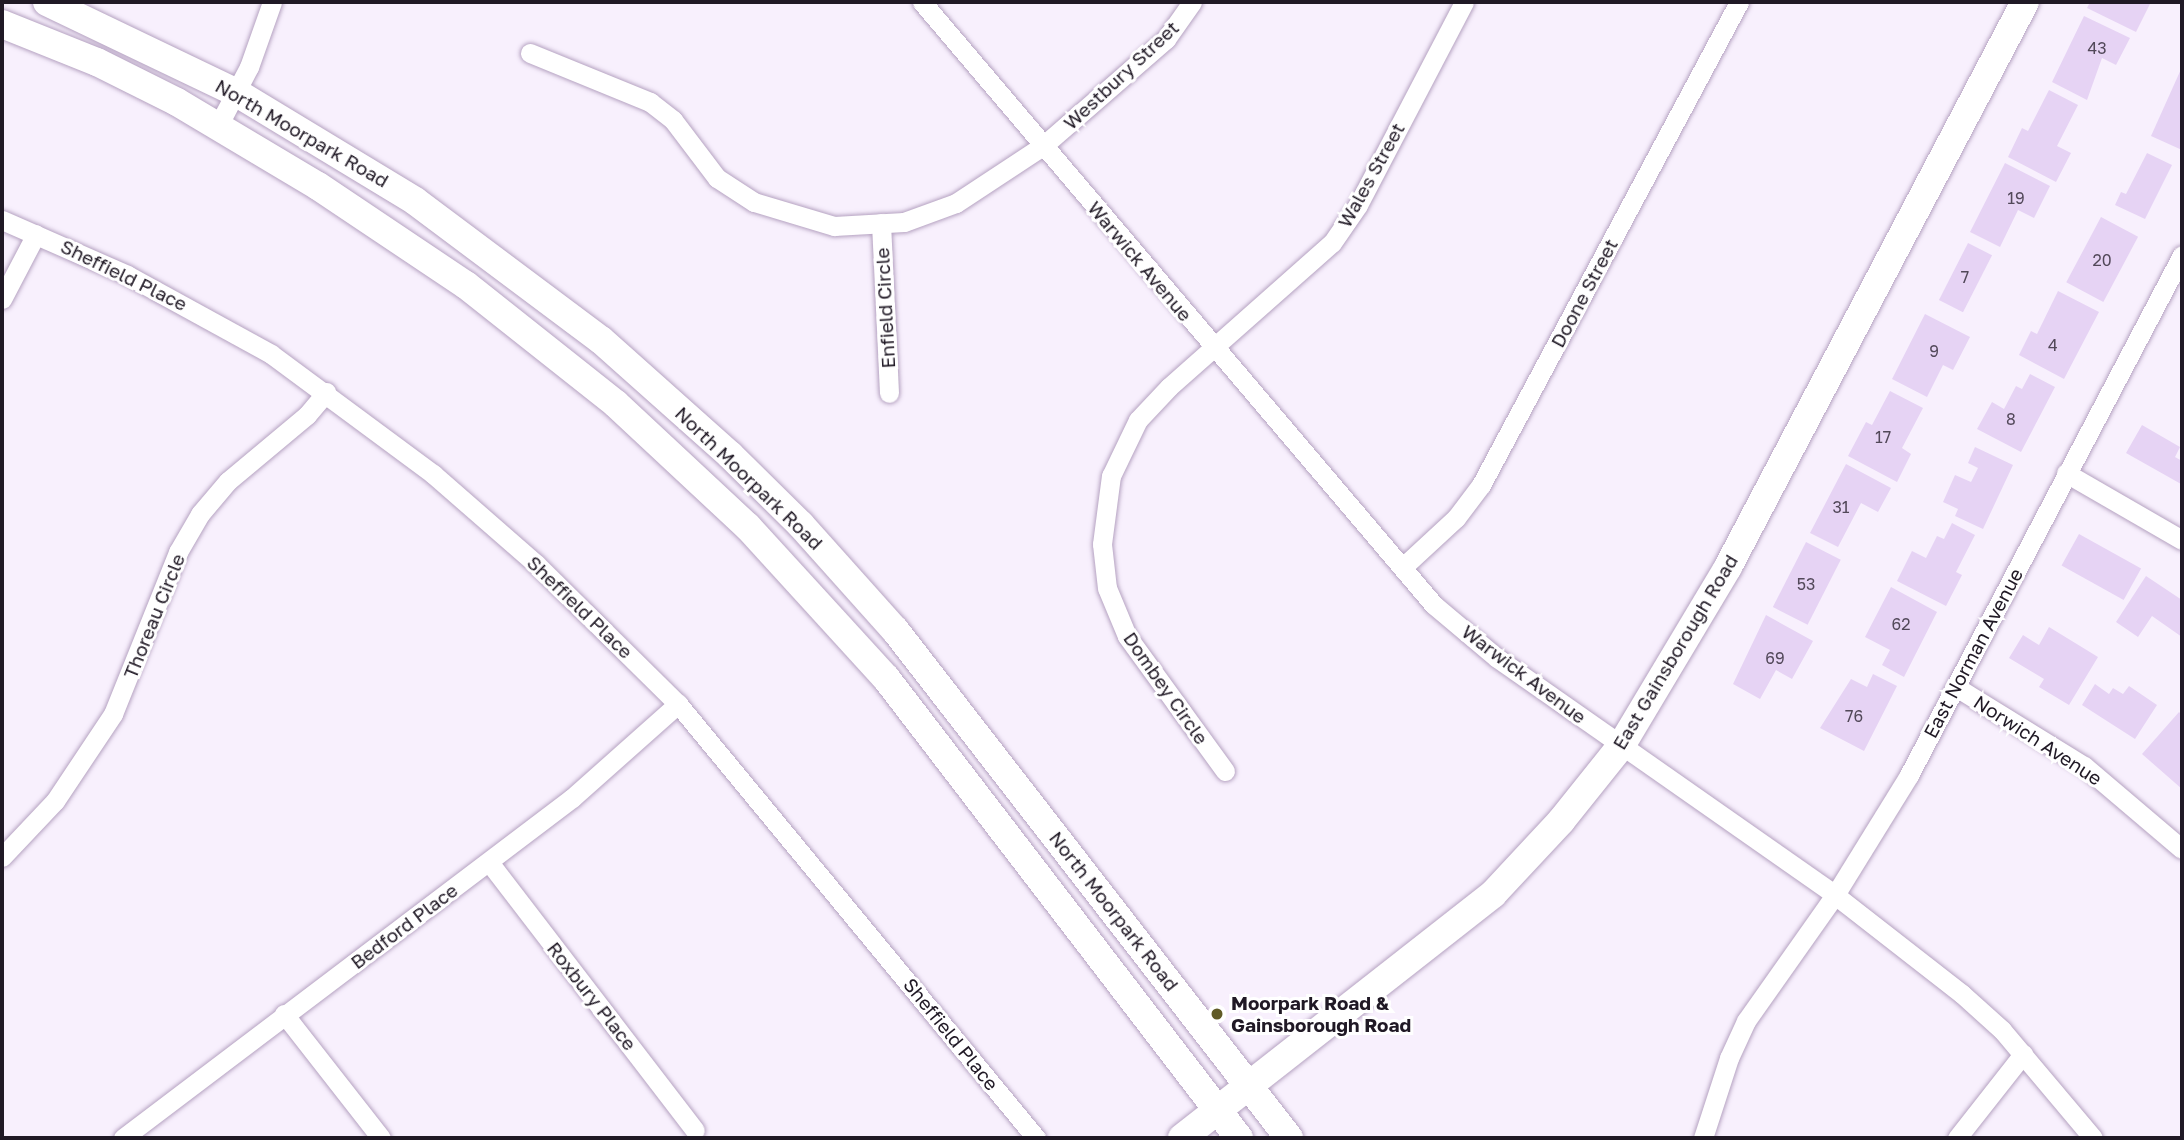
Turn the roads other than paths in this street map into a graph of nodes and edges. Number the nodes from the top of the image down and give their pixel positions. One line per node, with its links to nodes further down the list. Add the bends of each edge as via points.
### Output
1 (47, 2): 10 (main road, North Moorpark Road)
2 (272, 2): 10 (street)
3 (922, 2): 12 (street, Warwick Avenue)
4 (1192, 2): 12 (street, Westbury Street, via 1166,39)
5 (1464, 2): 18 (street, Wales Street, via 1358,205 1332,243)
6 (1739, 2): 23 (street, Doone Street, via 1481,485 1456,518)
7 (2025, 2): 26 (main road, East Gainsborough Road, via 1728,567)
8 (2, 24): 11 (main road, North Moorpark Road, via 97,62)
9 (530, 52): 14 (street, Westbury Street, via 650,102 673,120 717,177 743,197 834,226)
10 (237, 93): 11 (street); 34 (main road, North Moorpark Road, via 415,201 512,270 601,340 766,490 895,630)
11 (218, 126): 35 (main road, North Moorpark Road, via 401,240 527,331 617,404 748,527 886,678)
12 (1044, 145): 14 (street, Westbury Street, via 956,203 904,222); 18 (street, Warwick Avenue)
13 (2, 220): 15 (street, Sheffield Place)
14 (881, 223): 20 (street, Enfield Circle)
15 (36, 234): 17 (street); 19 (street, Sheffield Place, via 208,316)
16 (2182, 255): 21 (street, East Norman Avenue)
17 (2, 299)
18 (1213, 349): 23 (street, Warwick Avenue, via 1296,438); 27 (street, Dombey Circle, via 1138,420 1119,452 1104,509 1102,544 1107,587 1127,636)
19 (326, 392): 25 (street, Sheffield Place, via 433,474 536,564); 29 (street, Thoreau Circle, via 307,415 228,481 201,514 178,552 113,714 55,801)
20 (889, 393)
21 (2066, 473): 22 (street); 24 (street, East Norman Avenue)
22 (2182, 540)
23 (1404, 566): 26 (street, Warwick Avenue, via 1434,605 1497,659)
24 (1956, 687): 28 (street, Norwich Avenue, via 2084,766); 31 (street, East Norman Avenue)
25 (678, 704): 30 (street, Bedford Place, via 572,798); 39 (street, Sheffield Place)
26 (1621, 746): 31 (street, Warwick Avenue); 34 (main road, East Gainsborough Road, via 1553,831 1493,894)
27 (1225, 771)
28 (2182, 849)
29 (2, 857)
30 (489, 862): 32 (street, Bedford Place); 36 (street, Roxbury Place)
31 (1835, 895): 33 (street, Warwick Avenue, via 1984,1013); 43 (street, East Norman Avenue, via 1746,1021 1728,1058)
32 (284, 1014): 37 (street, Bedford Place); 38 (street)
33 (2023, 1054): 44 (street); 45 (street, Warwick Avenue)
34 (1251, 1088): 35 (main road, East Gainsborough Road); 42 (main road, North Moorpark Road)
35 (1220, 1111): 40 (main road, East Gainsborough Road); 41 (main road, North Moorpark Road)
36 (695, 1130)
37 (123, 1138)
38 (381, 1138)
39 (1036, 1138)
40 (1182, 1138)
41 (1239, 1138)
42 (1289, 1138)
43 (1703, 1138)
44 (1957, 1138)
45 (2093, 1138)

